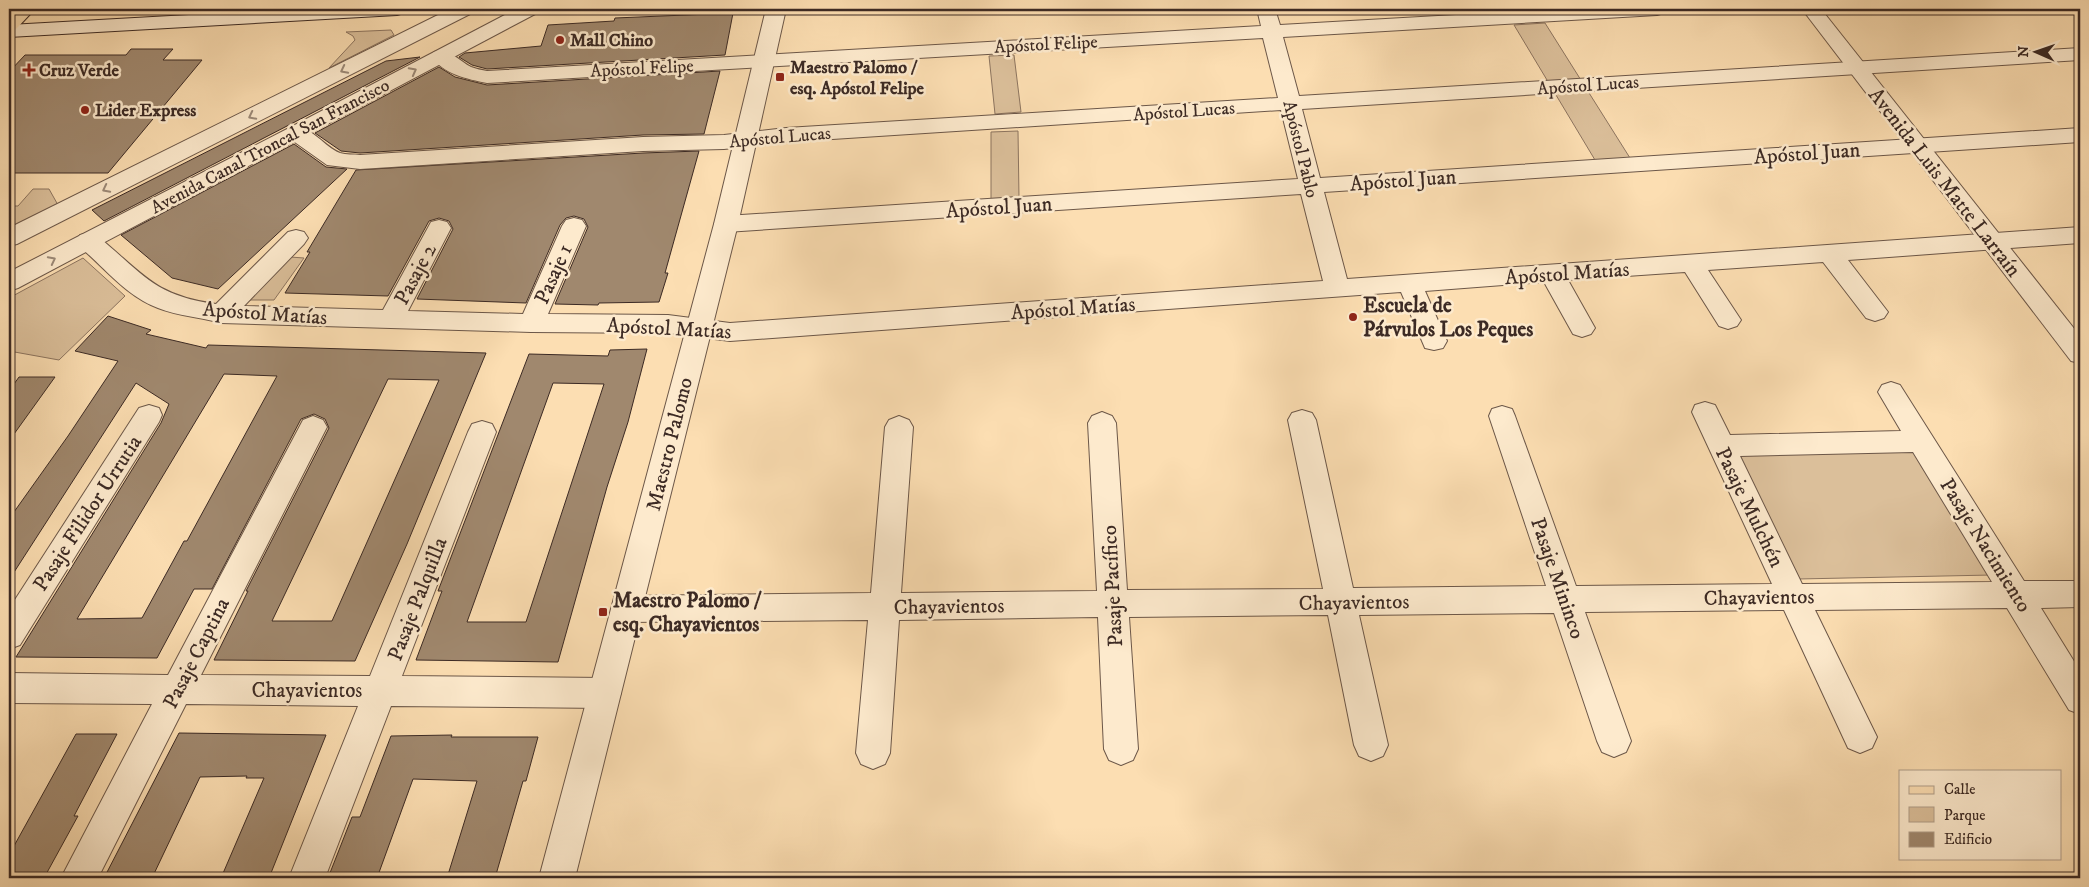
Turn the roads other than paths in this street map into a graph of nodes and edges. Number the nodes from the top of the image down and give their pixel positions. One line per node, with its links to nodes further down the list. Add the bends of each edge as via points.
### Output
1 (25, 9): 9 (main road)
2 (396, 9): 10 (street)
3 (465, 9): 26 (street, Avenida Canal Troncal San Francisco, one-way to 26)
4 (530, 9): 13 (street, Avenida Canal Troncal San Francisco)
5 (776, 9): 14 (street, Maestro Palomo)
6 (1266, 9): 11 (street, Apóstol Pablo)
7 (1657, 9): 11 (street, Apóstol Felipe)
8 (1811, 9): 15 (street, Avenida Luis Matte Larraín)
9 (9, 25)
10 (9, 31)
11 (1272, 31): 14 (street, Apóstol Felipe); 16 (street, Apóstol Pablo)
12 (2080, 54): 15 (street, Apóstol Lucas)
13 (441, 56): 14 (street, Apóstol Felipe, via 471,74 487,77); 17 (street, Avenida Canal Troncal San Francisco, one-way to 13)
14 (765, 61): 19 (street, Maestro Palomo)
15 (1856, 68): 16 (street, Apóstol Lucas); 20 (street, Avenida Luis Matte Larraín)
16 (1290, 104): 19 (street, Apóstol Lucas); 21 (street, Apóstol Pablo)
17 (297, 133): 19 (street, Apóstol Lucas, via 329,156 351,163); 28 (street, Avenida Canal Troncal San Francisco)
18 (2080, 135): 20 (street, Apóstol Juan)
19 (746, 140): 22 (street, Maestro Palomo)
20 (1917, 146): 21 (street, Apóstol Juan); 29 (street, Avenida Luis Matte Larraín)
21 (1311, 186): 22 (street, Apóstol Juan); 35 (street, Apóstol Pablo)
22 (726, 224): 41 (street, Maestro Palomo)
23 (574, 226): 40 (street, Pasaje 1)
24 (439, 228): 38 (street, Pasaje 2)
25 (2080, 235): 29 (street, Apóstol Matías)
26 (9, 238)
27 (296, 238): 37 (street)
28 (88, 241): 33 (street, Avenida Canal Troncal San Francisco, one-way to 28); 37 (street, Apóstol Matías, via 154,296)
29 (1991, 242): 30 (street, Apóstol Matías); 44 (street, Avenida Luis Matte Larraín)
30 (1830, 254): 31 (street, Apóstol Matías); 36 (street)
31 (1692, 264): 32 (street, Apóstol Matías); 39 (street)
32 (1552, 274): 34 (street, Apóstol Matías); 42 (street)
33 (9, 282)
34 (1410, 284): 35 (street, Apóstol Matías); 43 (street)
35 (1337, 289): 41 (street, Apóstol Matías, via 744,332)
36 (1875, 312)
37 (221, 314): 38 (street, Apóstol Matías)
38 (391, 319): 40 (street, Apóstol Matías)
39 (1728, 320)
40 (531, 323): 41 (street, Apóstol Matías, via 668,324)
41 (699, 328): 63 (street, Maestro Palomo)
42 (1582, 328)
43 (1434, 341)
44 (2080, 354)
45 (1891, 392): 54 (street, Pasaje Nacimiento)
46 (1704, 412): 55 (street, Pasaje Mulchén)
47 (149, 416): 64 (street, Pasaje Filidor Urrutia)
48 (1502, 416): 59 (street, Pasaje Mininco)
49 (1302, 420): 60 (street)
50 (1102, 423): 61 (street, Pasaje Pacífico)
51 (313, 427): 66 (street, Pasaje Captina)
52 (900, 427): 62 (street)
53 (482, 432): 67 (street, Pasaje Palquilla)
54 (1921, 441): 55 (street); 57 (street, Pasaje Nacimiento)
55 (1721, 446): 58 (street, Pasaje Mulchén)
56 (2080, 594): 57 (street, Chayavientos)
57 (2016, 595): 58 (street, Chayavientos); 69 (street, Pasaje Nacimiento)
58 (1793, 597): 59 (street, Chayavientos); 70 (street, Pasaje Mulchén)
59 (1565, 600): 60 (street, Chayavientos); 71 (street, Pasaje Mininco)
60 (1340, 602): 61 (street, Chayavientos); 72 (street)
61 (1113, 604): 62 (street, Chayavientos); 73 (street, Pasaje Pacífico)
62 (885, 606): 63 (street, Chayavientos); 74 (street)
63 (627, 609): 68 (street, Maestro Palomo)
64 (9, 635)
65 (9, 688): 66 (street, Chayavientos)
66 (177, 689): 67 (street, Chayavientos); 75 (street, Pasaje Captina)
67 (380, 690): 68 (street, Chayavientos); 76 (street, Pasaje Palquilla)
68 (605, 693): 77 (street, Maestro Palomo)
69 (2080, 698)
70 (1860, 737)
71 (1614, 741)
72 (1371, 745)
73 (1121, 749)
74 (873, 753)
75 (78, 878)
76 (307, 878)
77 (557, 878)

